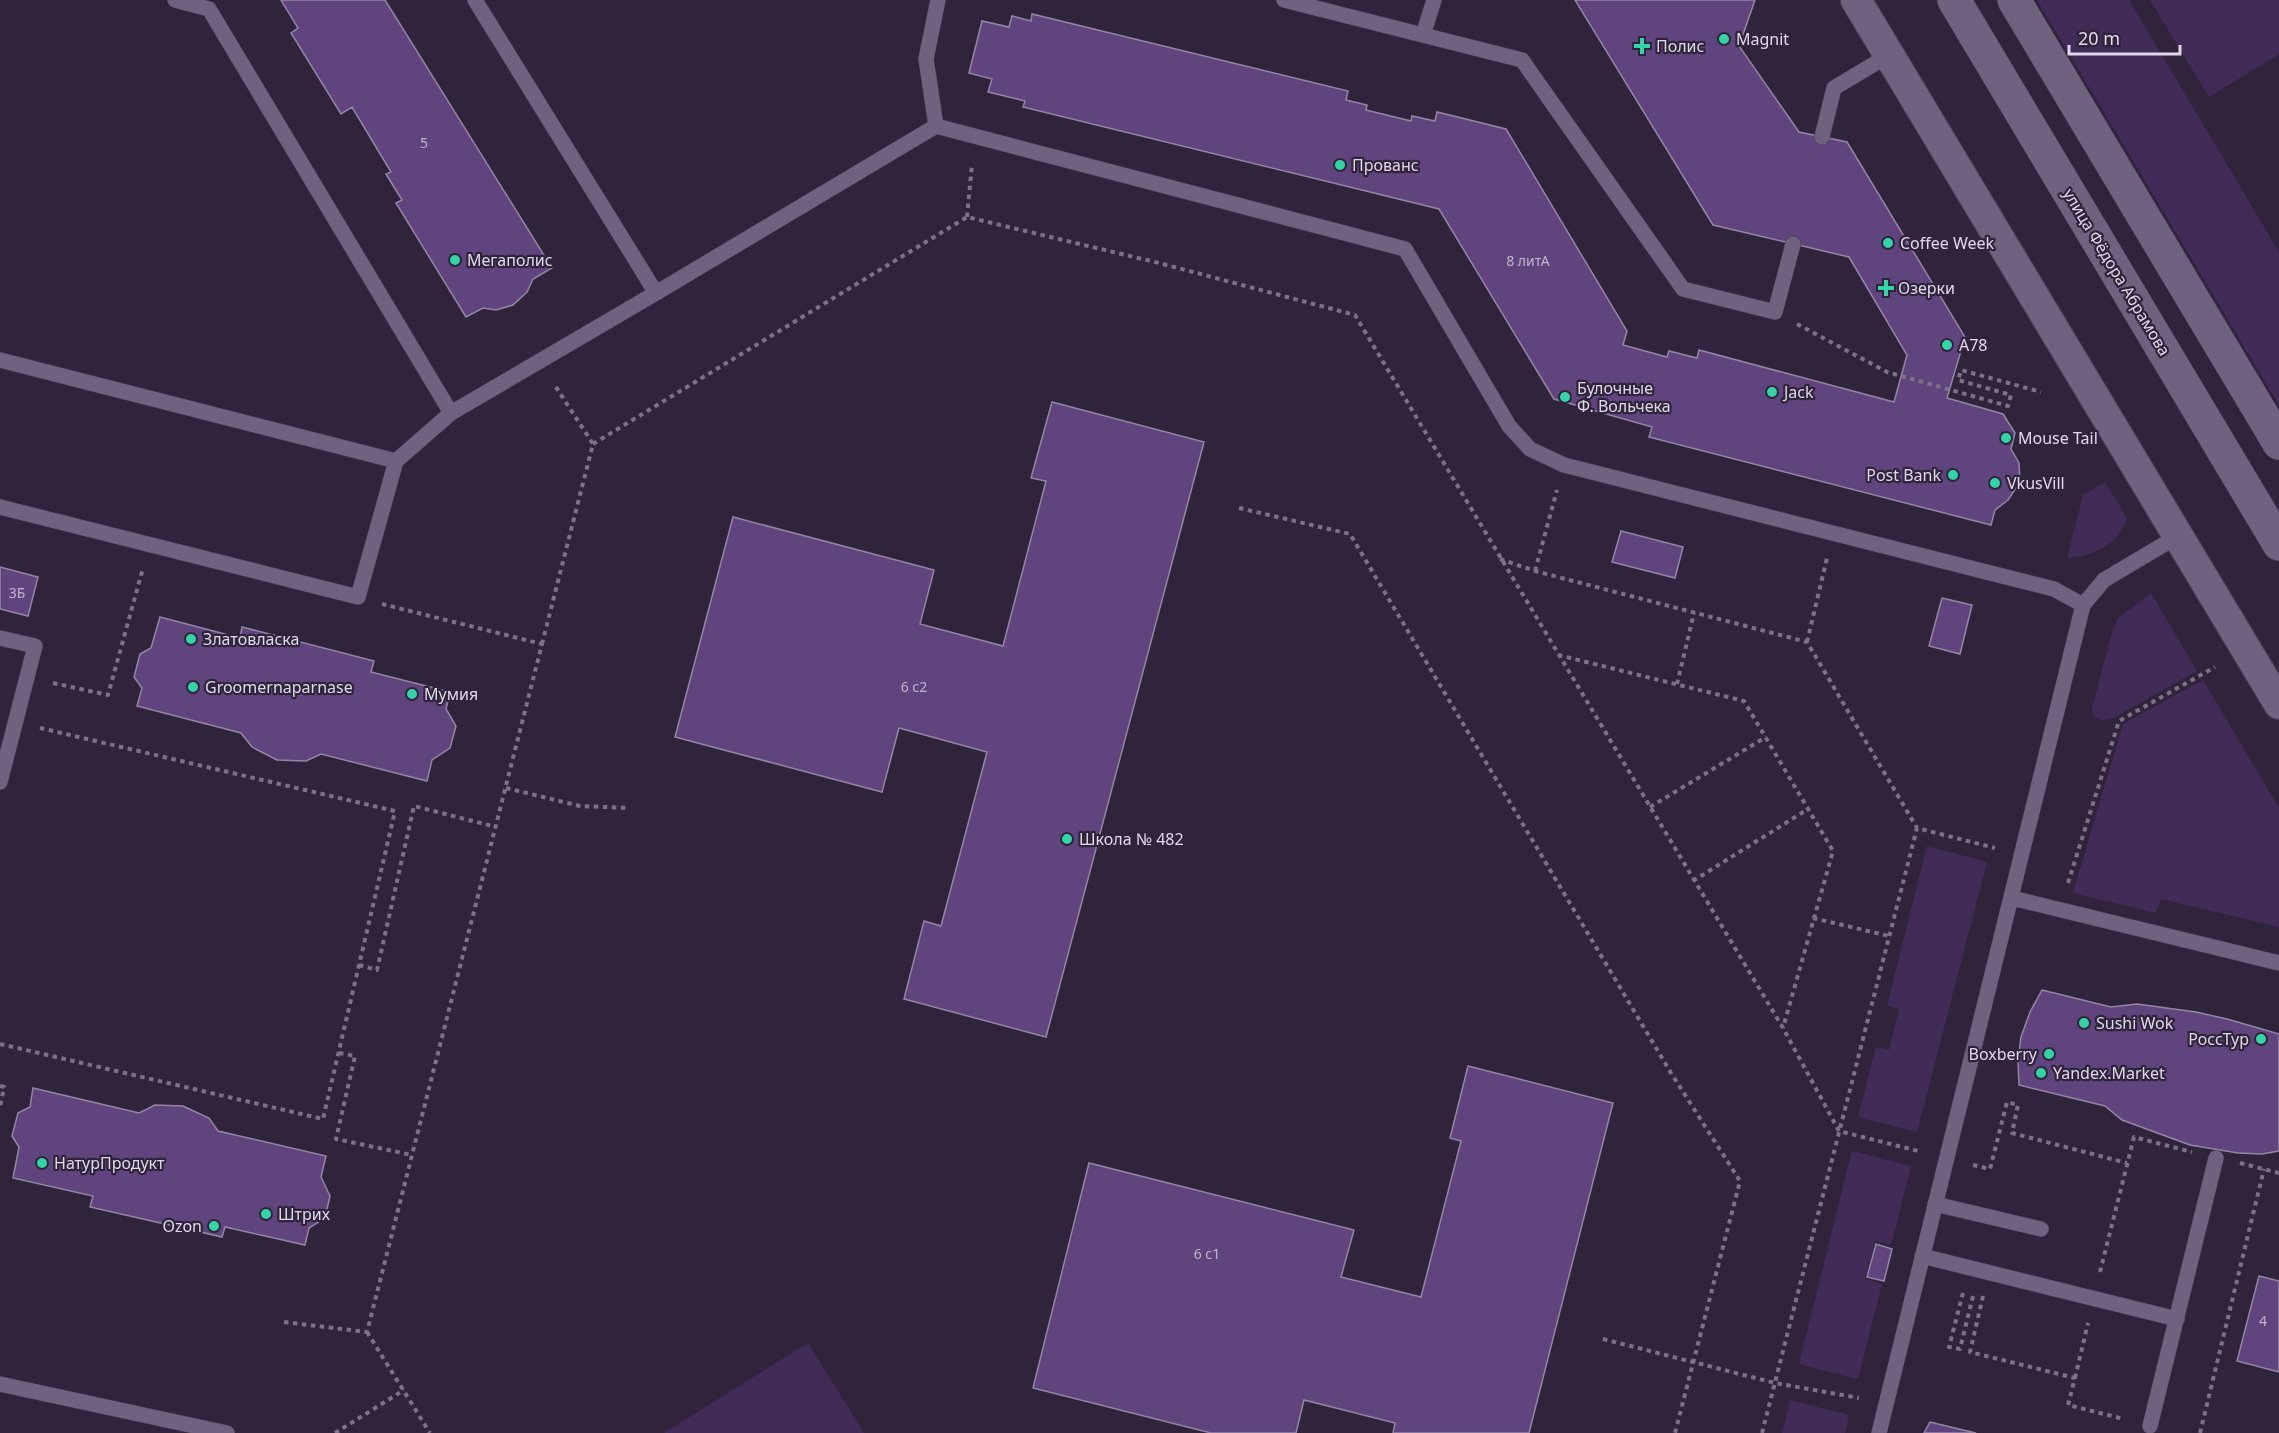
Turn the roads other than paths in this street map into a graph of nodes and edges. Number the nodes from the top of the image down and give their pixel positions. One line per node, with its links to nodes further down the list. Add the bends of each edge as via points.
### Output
1 (175, 0): 16 (lane, via 209,9)
2 (475, 0): 14 (lane)
3 (938, 0): 11 (lane, via 926,59)
4 (1284, 0): 9 (lane)
5 (1434, 0): 9 (lane)
6 (1856, 0): 10 (street)
7 (1954, 0): 21 (street, улица Фёдора Абрамова)
8 (2014, 0): 17 (street)
9 (1424, 35): 13 (lane, via 1522,60 1683,289 1775,312)
10 (1889, 55): 12 (lane, via 1834,88); 20 (street)
11 (936, 126): 14 (lane); 22 (lane, via 1406,249 1509,426 1530,449 1564,465 2054,589)
12 (1822, 137)
13 (1793, 244)
14 (656, 293): 16 (lane)
15 (0, 360): 18 (lane)
16 (451, 413): 18 (lane)
17 (2279, 443)
18 (396, 461): 19 (lane, via 358,597)
19 (0, 507)
20 (2178, 536): 22 (lane, via 2104,580); 24 (street)
21 (2279, 544)
22 (2083, 605): 26 (lane)
23 (0, 638): 25 (lane, via 35,646)
24 (2279, 704)
25 (0, 782)
26 (2012, 898): 27 (lane); 29 (lane)
27 (2279, 963)
28 (2216, 1158): 32 (lane)
29 (1935, 1203): 30 (lane); 31 (lane)
30 (2040, 1229)
31 (1922, 1256): 32 (lane); 36 (lane)
32 (2177, 1319): 34 (lane)
33 (0, 1384): 35 (lane)
34 (2150, 1426)
35 (227, 1433)
36 (1879, 1433)

